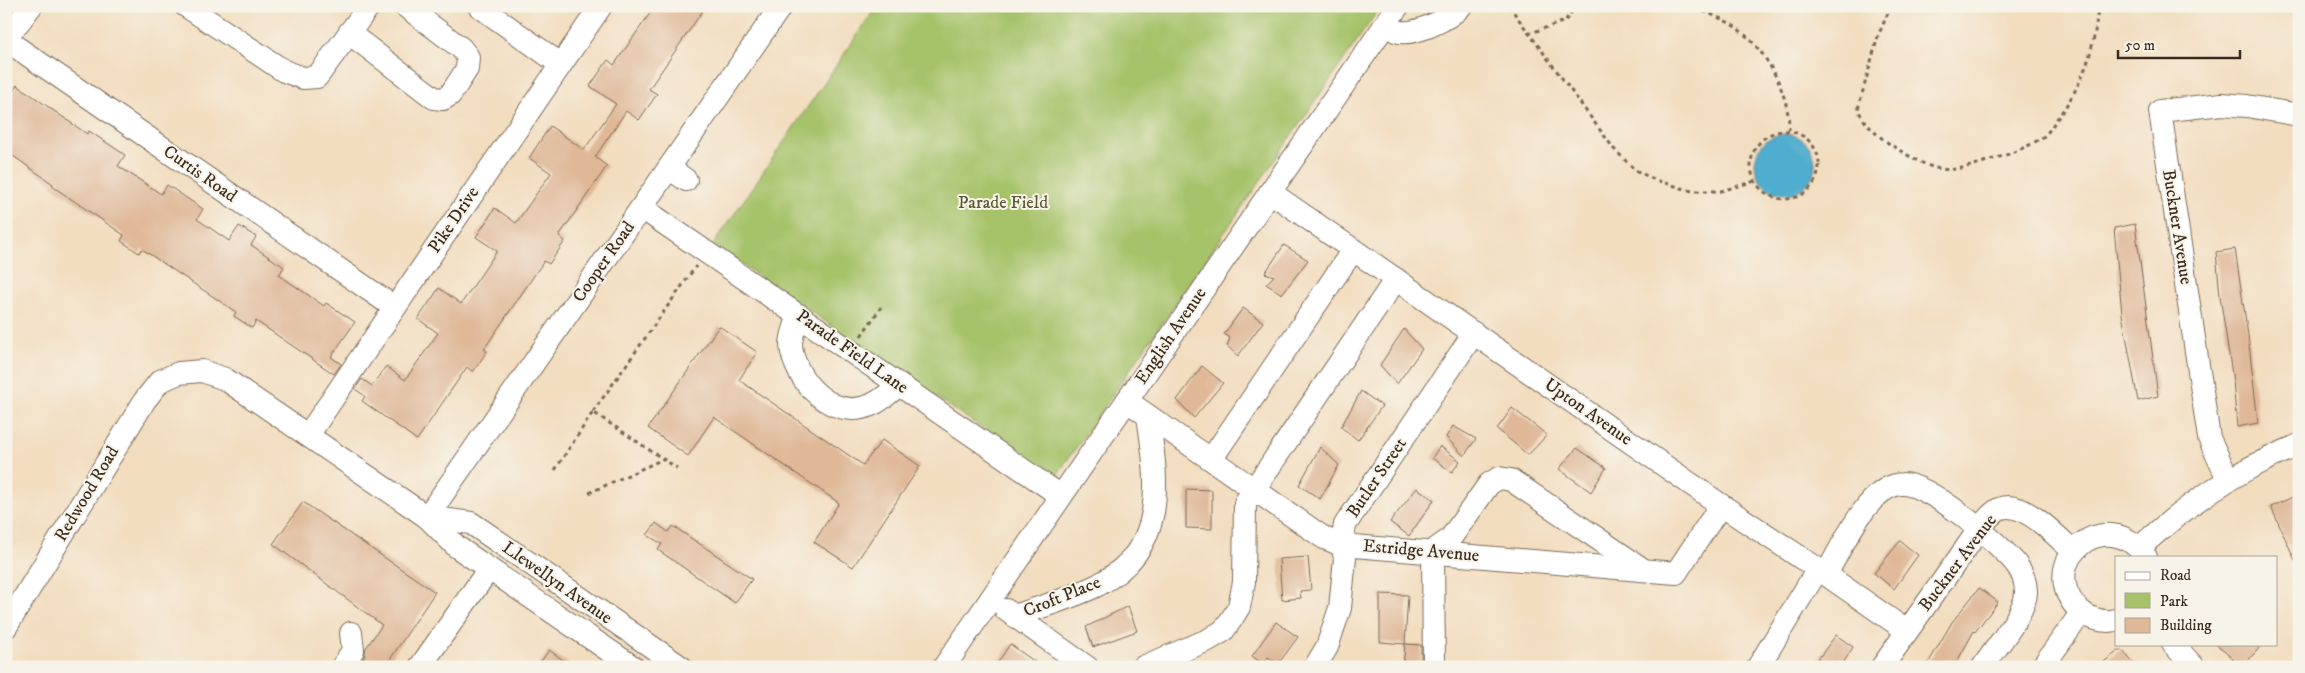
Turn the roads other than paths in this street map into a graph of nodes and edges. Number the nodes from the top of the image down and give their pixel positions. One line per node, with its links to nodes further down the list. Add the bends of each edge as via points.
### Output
1 (31, 6): 11 (street)
2 (186, 6): 10 (street, via 284,71 303,78 317,77)
3 (369, 6): 10 (street)
4 (406, 6): 10 (street, via 461,48 468,58 467,69 450,95 443,99 434,98)
5 (479, 6): 12 (street)
6 (600, 6): 12 (street, Pike Drive)
7 (781, 6): 15 (street, Cooper Road, via 678,174)
8 (1461, 6): 9 (street, via 1446,19 1411,31 1396,31)
9 (1392, 15): 14 (street, English Avenue)
10 (349, 33)
11 (6, 40): 18 (street, Curtis Road)
12 (560, 64): 18 (street, Pike Drive)
13 (2299, 116): 28 (street, Buckner Avenue, via 2222,104 2160,111 2209,438)
14 (1270, 192): 16 (street, Upton Avenue); 23 (street, English Avenue)
15 (642, 208): 19 (street, Parade Field Lane); 32 (street, Cooper Road)
16 (1354, 250): 17 (street, Upton Avenue); 27 (street)
17 (1396, 279): 20 (street, Upton Avenue); 29 (street)
18 (394, 307): 25 (street, Pike Drive)
19 (798, 316): 22 (street, Parade Field Lane); 22 (street, via 791,344 804,381 818,396 831,404 856,408 870,405)
20 (1474, 333): 31 (street, Upton Avenue); 34 (street, Butler Street, via 1345,525)
21 (179, 373): 25 (street, Llewellyn Avenue, via 202,371 225,379); 45 (street, Redwood Road, via 160,381 145,400)
22 (899, 384): 30 (street, Parade Field Lane)
23 (1127, 401): 24 (street, Estridge Avenue); 30 (street, English Avenue)
24 (1148, 416): 27 (street, Estridge Avenue); 43 (street, Croft Place, via 1155,480 1150,525 1143,545 1128,563 1098,584)
25 (308, 435): 32 (street, Llewellyn Avenue)
26 (2299, 445): 28 (street)
27 (1212, 458): 29 (street, Estridge Avenue)
28 (2228, 479): 37 (street, via 2178,514)
29 (1253, 488): 34 (street, Estridge Avenue, via 1324,538); 56 (street, via 1245,503 1244,582 1239,606 1231,620 1223,631 1208,640)
30 (1062, 496): 41 (street, English Avenue)
31 (1721, 505): 39 (street, Estridge Avenue, via 1676,573); 40 (street, Upton Avenue)
32 (427, 517): 38 (street, Llewellyn Avenue, via 457,548); 48 (street, Llewellyn Avenue, via 471,523)
33 (1980, 528): 36 (street, Buckner Avenue, via 2000,509 2019,508); 40 (street, via 1922,489 1903,484 1888,487 1869,505); 46 (street, Buckner Avenue); 61 (street, via 2016,564 2024,577 2026,592 2024,605)
34 (1342, 544): 35 (street, Estridge Avenue); 57 (street, Butler Street, via 1345,558 1340,608 1327,647)
35 (1433, 551): 39 (street, Estridge Avenue); 39 (street, via 1450,539 1489,484 1499,478 1511,480); 58 (street)
36 (2073, 551): 37 (street, via 2086,540 2102,534 2119,536 2134,543); 42 (street, via 2066,566 2065,584 2070,600)
37 (2143, 553)
38 (489, 569): 52 (street); 53 (street, Llewellyn Avenue)
39 (1643, 569)
40 (1822, 571): 46 (street, Upton Avenue); 59 (street)
41 (991, 599): 43 (street); 55 (street, English Avenue)
42 (2082, 612): 44 (street, via 2097,620); 62 (street)
43 (1015, 616): 50 (street)
44 (2115, 620)
45 (6, 627)
46 (1907, 631): 60 (street, Buckner Avenue)
47 (350, 633): 51 (street, via 353,650)
48 (647, 644): 53 (street); 54 (street, Llewellyn Avenue)
49 (2175, 646): 63 (street)
50 (1076, 664)
51 (342, 667)
52 (420, 667)
53 (633, 667)
54 (681, 667)
55 (944, 667)
56 (1142, 667)
57 (1315, 667)
58 (1434, 667)
59 (1758, 667)
60 (1882, 667)
61 (1982, 667)
62 (2042, 667)
63 (2194, 667)

